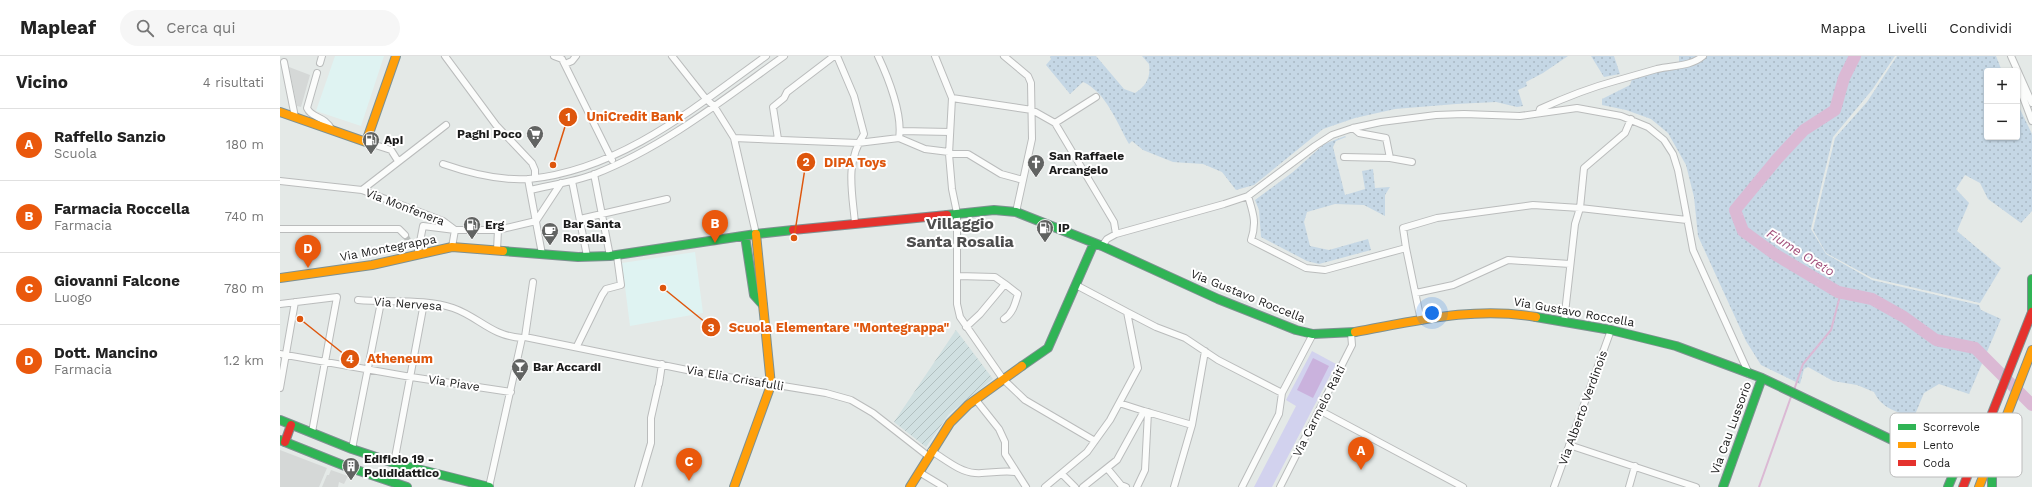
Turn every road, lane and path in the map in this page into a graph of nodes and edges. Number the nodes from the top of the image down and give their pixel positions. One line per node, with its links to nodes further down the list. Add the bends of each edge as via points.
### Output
1 (396, 56): 40 (street)
2 (445, 56): 51 (street, via 496,125 532,163)
3 (554, 56): 16 (street, via 562,59)
4 (576, 56): 16 (street)
5 (672, 56): 22 (street)
6 (766, 56): 22 (street)
7 (784, 56): 24 (street)
8 (834, 56): 39 (street, via 787,92 773,107)
9 (837, 56): 41 (street, via 861,120 864,134)
10 (878, 56): 35 (street, via 889,84)
11 (935, 56): 21 (street)
12 (1004, 56): 25 (street, via 1028,76 1031,83)
13 (1703, 56): 27 (street, via 1683,66 1643,73 1568,97 1540,109)
14 (2009, 56): 17 (street); 23 (street)
15 (284, 62): 28 (street)
16 (565, 64): 43 (street)
17 (2012, 68)
18 (317, 73): 34 (street, via 307,108 311,114 325,120)
19 (2020, 89): 30 (street)
20 (1096, 97): 31 (street)
21 (952, 98): 25 (street); 36 (street)
22 (706, 100): 24 (street); 43 (street, via 672,123)
23 (2032, 103)
24 (714, 106): 37 (street); 49 (street, via 662,140)
25 (1032, 110): 31 (street); 53 (street, via 1032,139)
26 (280, 112): 28 (street)
27 (1539, 112): 29 (street, via 1577,108); 33 (street, via 1520,116 1436,115)
28 (295, 117): 34 (street)
29 (1631, 119): 61 (street, via 1625,133 1584,168); 66 (street, via 1648,127 1664,140 1672,154 1678,170)
30 (2032, 121)
31 (1055, 123): 73 (street, via 1107,209 1114,222)
32 (446, 125): 46 (street)
33 (1353, 128): 45 (street, via 1359,133 1386,138); 59 (street, via 1332,135 1315,146)
34 (332, 130): 40 (street)
35 (900, 131): 36 (street); 38 (street)
36 (950, 132): 42 (street)
37 (734, 138): 39 (street); 72 (street)
38 (899, 138): 41 (street); 42 (street, via 925,149)
39 (778, 140): 41 (street)
40 (366, 142): 46 (street, via 391,150)
41 (858, 143): 68 (street, via 850,164)
42 (949, 153): 53 (street, via 968,154 1001,174); 63 (street)
43 (610, 157): 49 (street); 51 (street)
44 (1344, 157): 45 (street)
45 (1390, 158): 47 (street)
46 (398, 161): 57 (street)
47 (1412, 162)
48 (443, 164): 52 (street, via 493,177)
49 (614, 166): 50 (street)
50 (594, 174): 55 (street); 64 (street)
51 (535, 178): 52 (street)
52 (528, 179): 58 (street)
53 (1023, 180): 62 (street)
54 (280, 181): 57 (street, Via Monfenera)
55 (572, 181): 56 (street); 65 (street)
56 (561, 183): 58 (street); 67 (street)
57 (362, 190): 70 (street, Via Monfenera, via 443,221)
58 (530, 190): 67 (street)
59 (1248, 196): 73 (street); 80 (street, via 1255,228 1251,240 1306,268 1325,270)
60 (668, 199): 64 (street)
61 (1580, 208): 66 (street); 80 (street, via 1533,205 1437,218 1403,228); 86 (street)
62 (1016, 212): 63 (street, Via Gustavo Roccella, via 994,210); 76 (street, Via Gustavo Roccella)
63 (957, 213): 68 (street, Via Gustavo Roccella); 87 (street)
64 (603, 214): 65 (street); 85 (street)
65 (580, 219): 84 (street)
66 (1687, 220): 118 (street, via 1693,250)
67 (536, 221): 71 (street); 83 (street)
68 (855, 223): 72 (street, Via Gustavo Roccella)
69 (280, 229): 74 (street, via 399,229)
70 (455, 230): 71 (street); 79 (street); 82 (street, via 423,226)
71 (498, 230): 81 (street)
72 (756, 234): 75 (street, Via Gustavo Roccella); 100 (street)
73 (1116, 234): 78 (street, via 1107,239)
74 (404, 235)
75 (745, 236): 85 (street, Via Gustavo Roccella); 100 (street, via 754,295)
76 (1094, 243): 78 (street, Via Gustavo Roccella); 92 (street)
77 (412, 246): 82 (street)
78 (1102, 246): 109 (street, Via Gustavo Roccella, via 1218,299 1296,330)
79 (452, 247): 81 (street, Via Montegrappa); 82 (street, Via Montegrappa)
80 (1406, 248): 93 (street)
81 (498, 250): 83 (street, Via Gustavo Roccella)
82 (418, 253): 88 (street, Via Montegrappa, via 372,265)
83 (542, 254): 84 (street, Via Gustavo Roccella)
84 (587, 256): 85 (street, Via Gustavo Roccella)
85 (614, 256): 111 (street, via 621,285 606,289)
86 (1570, 264): 93 (street, via 1508,260 1453,285); 105 (street)
87 (958, 276): 91 (street, via 994,277); 106 (street, via 957,304)
88 (280, 278)
89 (2032, 278): 94 (street); 102 (street)
90 (533, 282): 110 (street)
91 (1005, 284): 103 (street, via 1018,294 1015,306); 106 (street)
92 (1076, 285): 101 (street); 121 (street, via 1048,348)
93 (1416, 293): 104 (street)
94 (2025, 295)
95 (358, 300): 97 (street, Via Nervesa)
96 (295, 302): 99 (street); 114 (street); 115 (street, via 337,297)
97 (381, 302): 98 (street, Via Nervesa); 117 (street)
98 (424, 303): 110 (street, Via Nervesa, via 453,308 498,334); 119 (street)
99 (280, 304)
100 (763, 305): 122 (street)
101 (1127, 312): 113 (street, via 1185,338); 127 (street, via 1138,368)
102 (2032, 312): 130 (street)
103 (1004, 319)
104 (1421, 320): 105 (street, Via Gustavo Roccella, via 1462,313 1510,312); 108 (street, Via Gustavo Roccella)
105 (1564, 322): 107 (street, Via Gustavo Roccella)
106 (966, 327): 121 (street)
107 (1611, 330): 118 (street, Via Gustavo Roccella, via 1676,346); 139 (street, Via Alberto Verdinois)
108 (1351, 333): 109 (street, Via Gustavo Roccella); 128 (street, Via Carmelo Raiti, via 1352,345)
109 (1313, 334): 125 (street)
110 (524, 338): 111 (street, Via Elia Crisafulli); 124 (street)
111 (577, 346): 116 (street, Via Elia Crisafulli)
112 (2032, 350): 131 (street)
113 (1204, 351): 125 (street); 134 (street)
114 (283, 354): 115 (street, Via Piave); 123 (street)
115 (326, 361): 117 (street, Via Piave); 135 (street)
116 (662, 364): 122 (street, Via Elia Crisafulli); 155 (street, via 651,418 651,443)
117 (368, 370): 119 (street, Via Piave); 140 (street)
118 (1749, 374): 120 (street, Via Gustavo Roccella)
119 (410, 377): 124 (street, Via Piave); 142 (street)
120 (1762, 378): 136 (street, Via Gustavo Roccella); 171 (street, Via Cau Lussorio)
121 (1003, 379): 126 (street); 138 (street, via 1025,400)
122 (771, 385): 141 (street, Via Elia Crisafulli, via 826,393 851,400); 156 (street)
123 (280, 388)
124 (511, 392): 154 (street)
125 (1282, 393): 166 (street, via 1279,414)
126 (976, 400): 141 (street, via 950,423); 146 (street, via 1000,429 1005,442 1005,454)
127 (1119, 403): 129 (street); 138 (street)
128 (1320, 410): 152 (street, Via Carmelo Raiti); 167 (street)
129 (1146, 411): 134 (street); 144 (street, via 1117,460); 164 (street, via 1145,470)
130 (1993, 413)
131 (2007, 413)
132 (280, 420): 133 (street)
133 (291, 425): 135 (street); 137 (street)
134 (1192, 425): 165 (street)
135 (312, 432): 140 (street)
136 (1890, 439)
137 (282, 441): 153 (street)
138 (1095, 441): 147 (street, via 1087,452)
139 (1569, 445): 143 (street); 168 (street, Via Alberto Verdinois)
140 (352, 449): 142 (street)
141 (929, 454): 145 (street); 146 (street, Via Elia Crisafulli, via 963,471)
142 (394, 463): 154 (street)
143 (1635, 466): 151 (street); 169 (street)
144 (1107, 468): 162 (street); 163 (street)
145 (919, 472): 157 (street); 158 (street)
146 (1015, 472): 159 (street)
147 (1062, 474): 160 (street); 161 (street)
148 (1952, 477): 172 (street, Via Gustavo Roccella)
149 (1967, 477): 173 (street)
150 (1983, 477): 174 (street)
151 (1687, 485): 170 (street)
152 (1282, 486)
153 (406, 487)
154 (489, 487)
155 (638, 487)
156 (734, 487)
157 (910, 487)
158 (944, 487)
159 (1026, 487)
160 (1045, 487)
161 (1075, 487)
162 (1083, 487)
163 (1126, 487)
164 (1137, 487)
165 (1174, 487)
166 (1242, 487)
167 (1463, 487)
168 (1554, 487)
169 (1629, 487)
170 (1696, 487)
171 (1723, 487)
172 (1948, 487)
173 (1963, 487)
174 (1979, 487)

